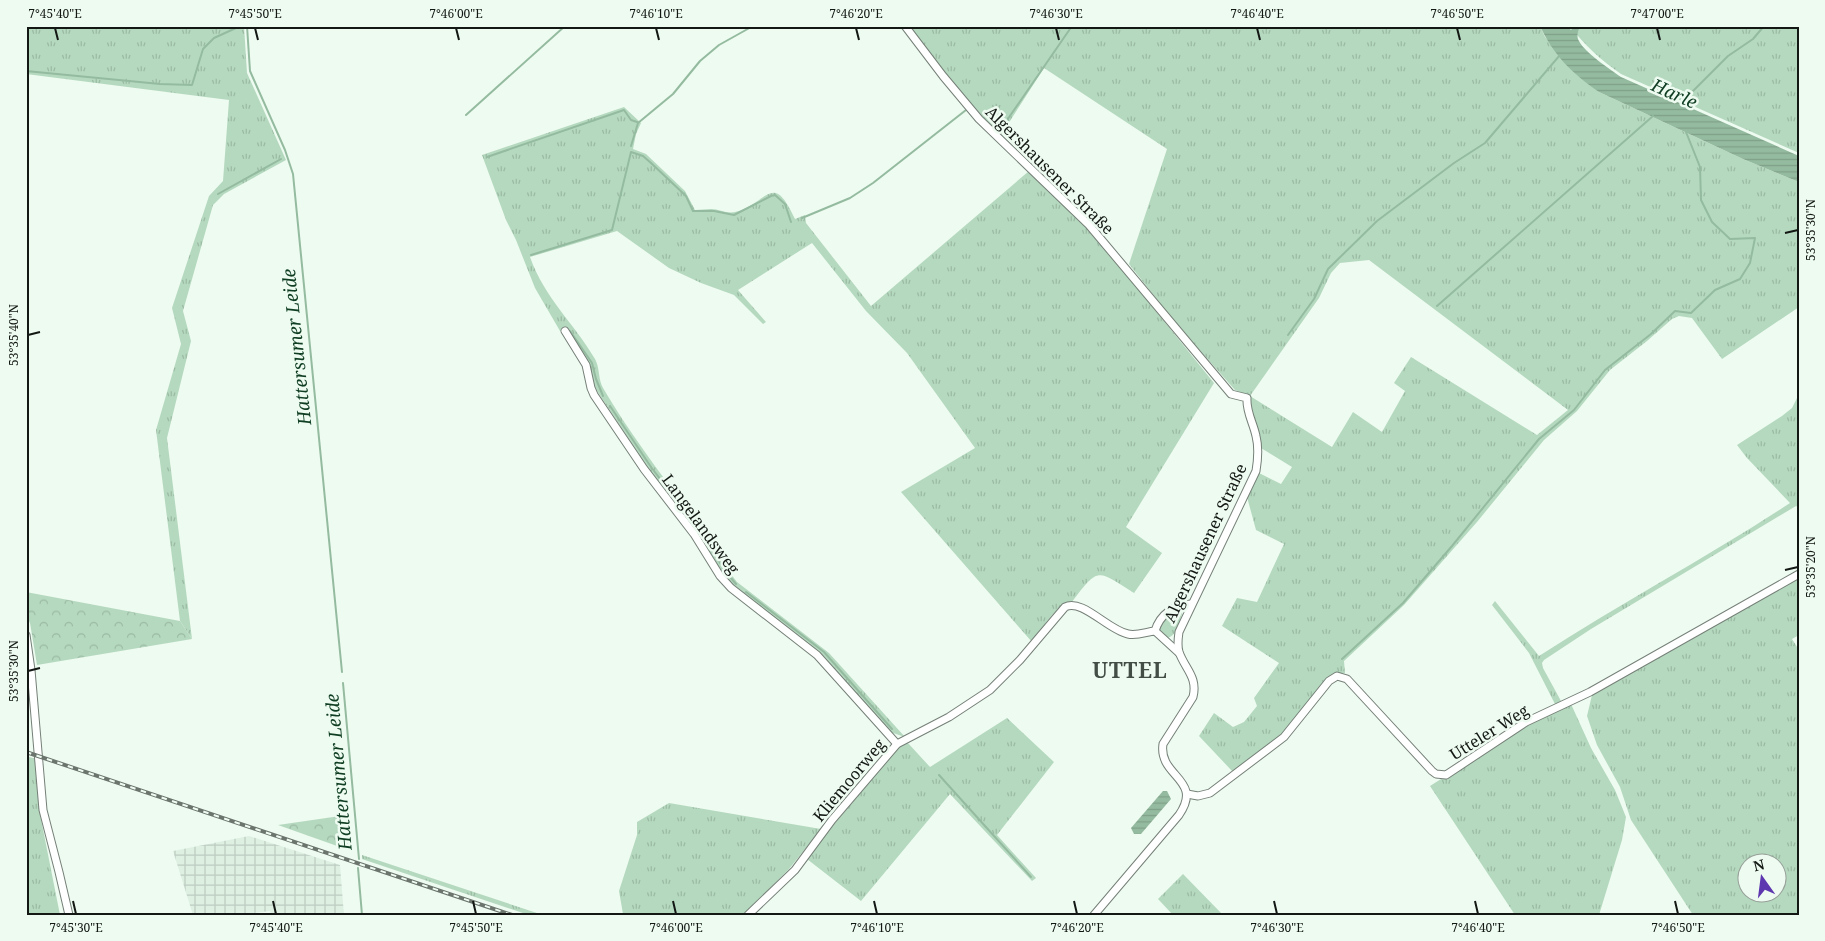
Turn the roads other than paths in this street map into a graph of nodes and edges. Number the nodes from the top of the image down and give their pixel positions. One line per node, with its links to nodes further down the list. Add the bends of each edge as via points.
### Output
1 (905, 26): 4 (street, Algershausener Straße, via 979,119 1089,225 1231,394 1247,398 1246,407 1256,435 1256,471)
2 (565, 331): 8 (street, Langelandsweg, via 586,366 594,395 644,469 694,534 720,576 730,588 817,656)
3 (1799, 574): 9 (street, Utteler Weg, via 1590,692 1526,722 1446,774 1432,771 1347,679 1337,676 1328,681 1294,726 1273,747 1210,793)
4 (1191, 604): 5 (street, via 1165,614); 7 (street, Algershausener Straße, via 1179,632)
5 (1155, 630): 7 (street); 8 (street, Kliemoorweg, via 1125,634 1078,605 1069,604 990,690)
6 (26, 635): 10 (street, via 43,810)
7 (1179, 654): 9 (street, via 1192,676 1195,690 1163,744 1161,753 1184,783)
8 (897, 744): 11 (street, Kliemoorweg, via 794,870)
9 (1187, 794): 12 (street, via 1186,804 1179,815)
10 (69, 915)
11 (748, 915)
12 (1094, 915)

